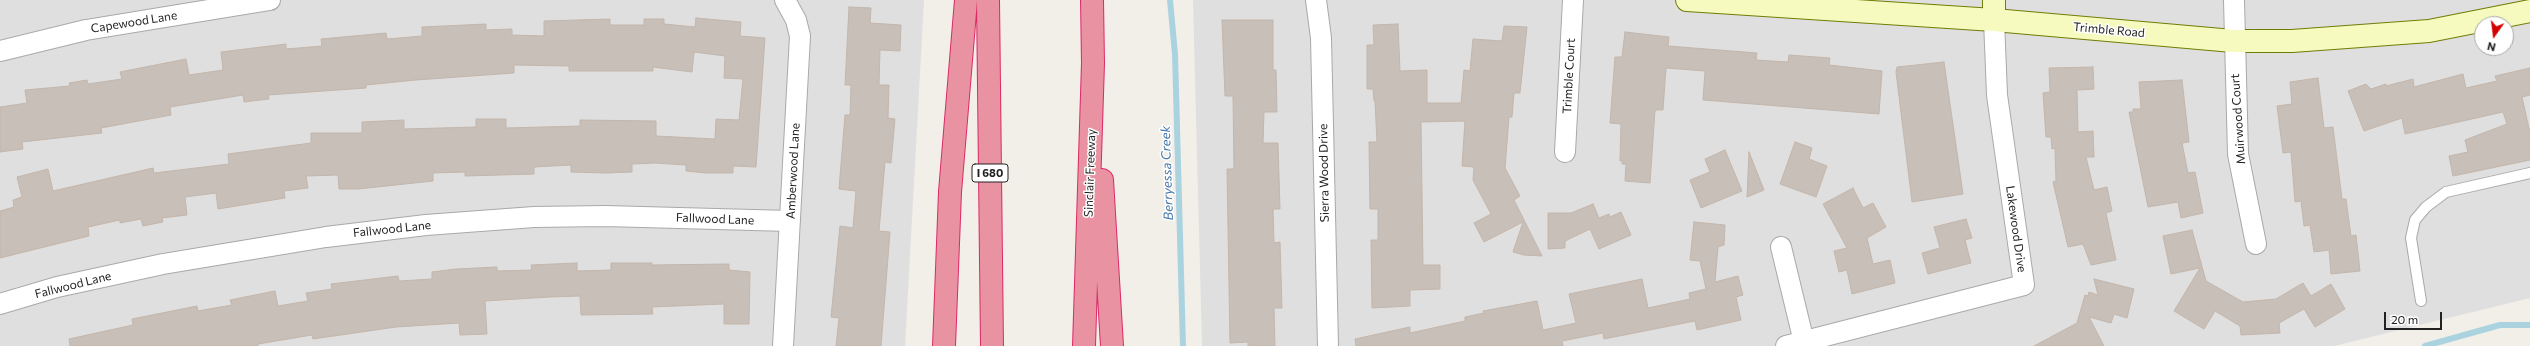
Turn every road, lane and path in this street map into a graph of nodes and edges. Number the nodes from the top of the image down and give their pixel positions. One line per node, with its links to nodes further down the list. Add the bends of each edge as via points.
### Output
1 (270, 0): 13 (street, Capewood Lane, via 86,30)
2 (785, 0): 17 (street, Amberwood Lane, via 796,20 800,36)
3 (966, 0): 24 (highway, via 950,192)
4 (988, 0): 25 (highway, I 680)
5 (1092, 0): 14 (highway, Sinclair Freeway)
6 (1316, 0): 28 (street, Sierra Wood Drive, via 1321,38)
7 (1573, 0): 15 (street, Trimble Court)
8 (1687, 0): 10 (street, Trimble Road)
9 (2234, 0): 12 (street, Muirwood Court)
10 (1994, 10): 12 (street, Trimble Road); 22 (street, Lakewood Drive, via 1997,95 2024,286)
11 (2530, 11): 12 (street, Trimble Road, via 2429,30 2292,41)
12 (2233, 41): 18 (street, Muirwood Court, via 2238,154)
13 (0, 51)
14 (1093, 63): 26 (highway, Sinclair Freeway); 27 (highway)
15 (1565, 152)
16 (2530, 173): 20 (lane, via 2446,192 2426,208 2416,220 2411,238)
17 (790, 221): 21 (street, Fallwood Lane, via 605,216 426,225 326,237 163,264 57,287); 23 (street, Amberwood Lane)
18 (2256, 244)
19 (1781, 247): 22 (street)
20 (2421, 301)
21 (0, 304)
22 (1795, 344)
23 (783, 346)
24 (944, 346)
25 (992, 346)
26 (1084, 346)
27 (1112, 346)
28 (1328, 346)

